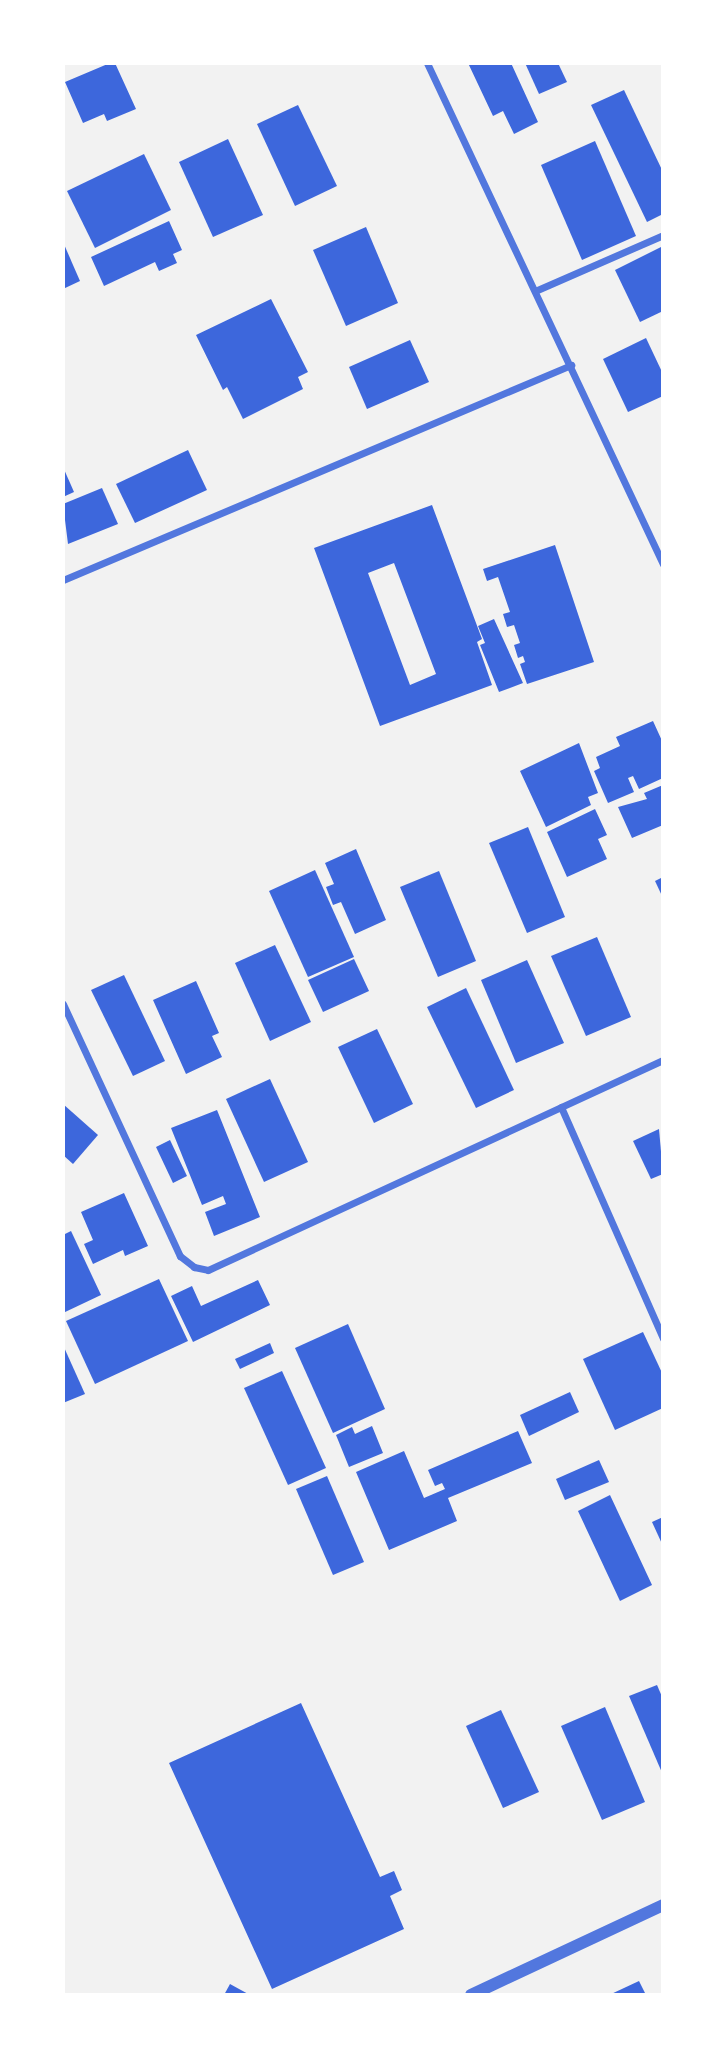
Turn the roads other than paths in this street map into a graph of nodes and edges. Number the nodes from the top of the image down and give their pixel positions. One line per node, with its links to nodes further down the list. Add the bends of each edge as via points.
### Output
1 (427, 63): 3 (street)
2 (663, 235): 3 (street)
3 (535, 291): 4 (street)
4 (571, 365): 5 (street); 6 (street)
5 (663, 564)
6 (63, 580)
7 (63, 1004): 9 (street, via 180,1256 194,1267 208,1270)
8 (663, 1060): 9 (street)
9 (561, 1107): 10 (street)
10 (663, 1338)
11 (663, 1905): 12 (street)
12 (486, 1992): 13 (street)
13 (471, 1995)

